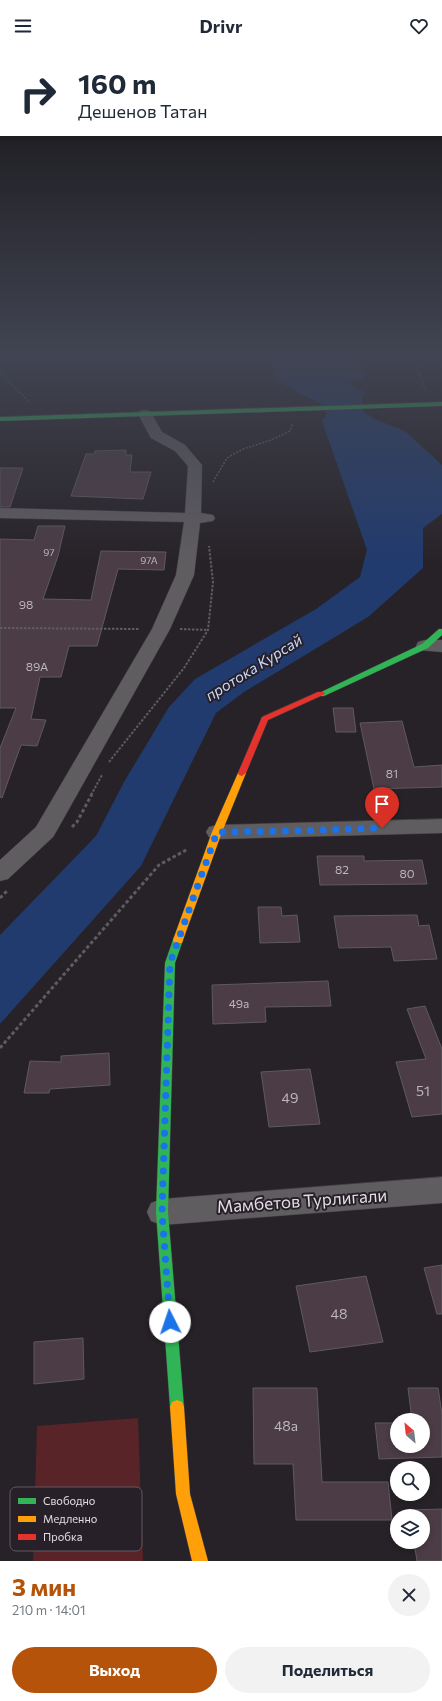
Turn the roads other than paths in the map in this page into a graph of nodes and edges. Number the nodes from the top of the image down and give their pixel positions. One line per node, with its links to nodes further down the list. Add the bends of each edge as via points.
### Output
1 (150, 424): 3 (street, via 156,435 180,448 195,465)
2 (0, 513): 3 (street)
3 (200, 518): 8 (street, via 185,575 161,629 45,832)
4 (442, 631): 5 (main road)
5 (434, 646): 7 (main road, via 266,719)
6 (442, 826): 7 (street)
7 (217, 832): 10 (main road, via 170,963)
8 (0, 873)
9 (442, 1190): 10 (street, Мамбетов Турлигали)
10 (162, 1212): 11 (main road, via 183,1494)
11 (200, 1561)

